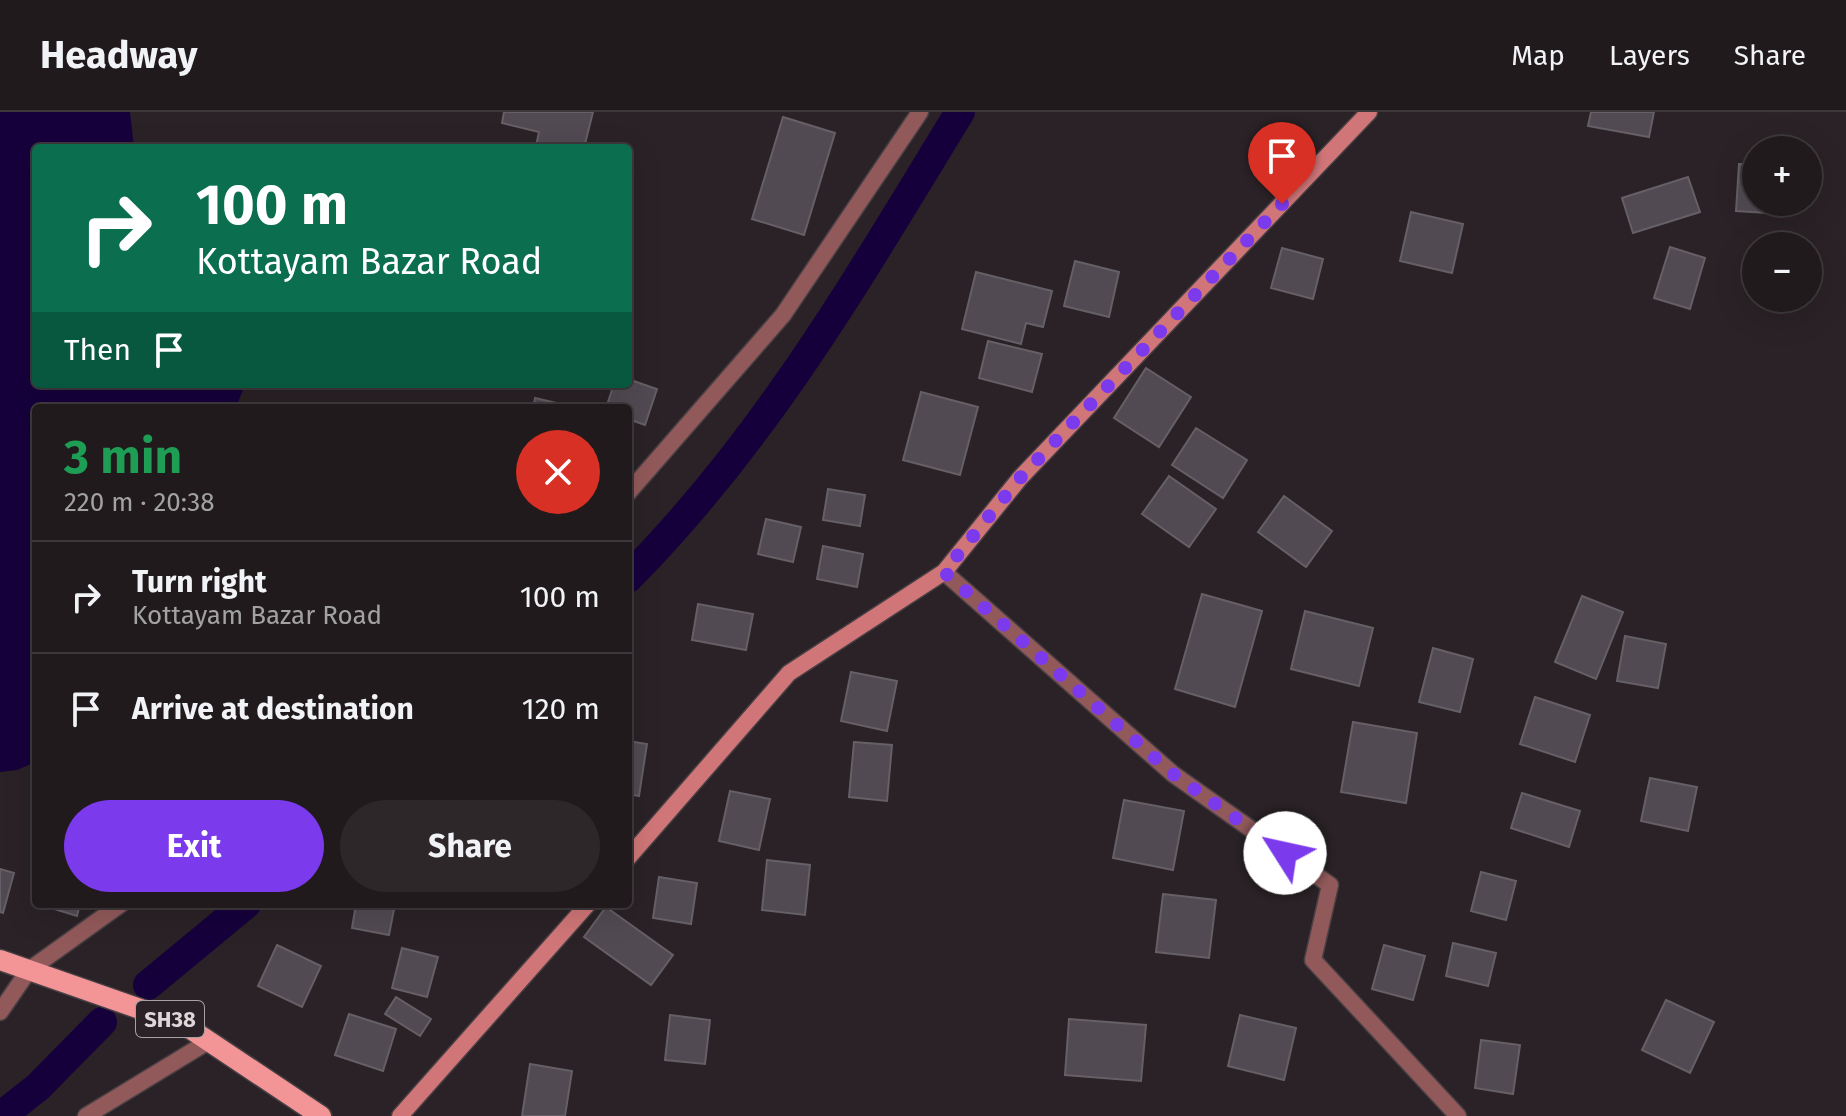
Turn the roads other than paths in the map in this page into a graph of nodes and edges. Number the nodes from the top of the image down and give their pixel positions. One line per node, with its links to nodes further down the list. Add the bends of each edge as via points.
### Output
1 (920, 112): 3 (street, via 783,315)
2 (1369, 112): 4 (main road, via 1020,478)
3 (632, 488)
4 (944, 572): 5 (main road, via 789,673); 15 (street, via 1173,774 1330,885 1313,960)
5 (632, 853)
6 (115, 908): 9 (street)
7 (584, 908): 14 (main road)
8 (0, 960): 9 (main road, SH38)
9 (29, 970): 10 (street); 11 (main road, SH38, via 183,1024)
10 (0, 1012)
11 (209, 1041): 12 (street); 13 (main road, SH38)
12 (86, 1116)
13 (321, 1116)
14 (400, 1116)
15 (1458, 1116)

